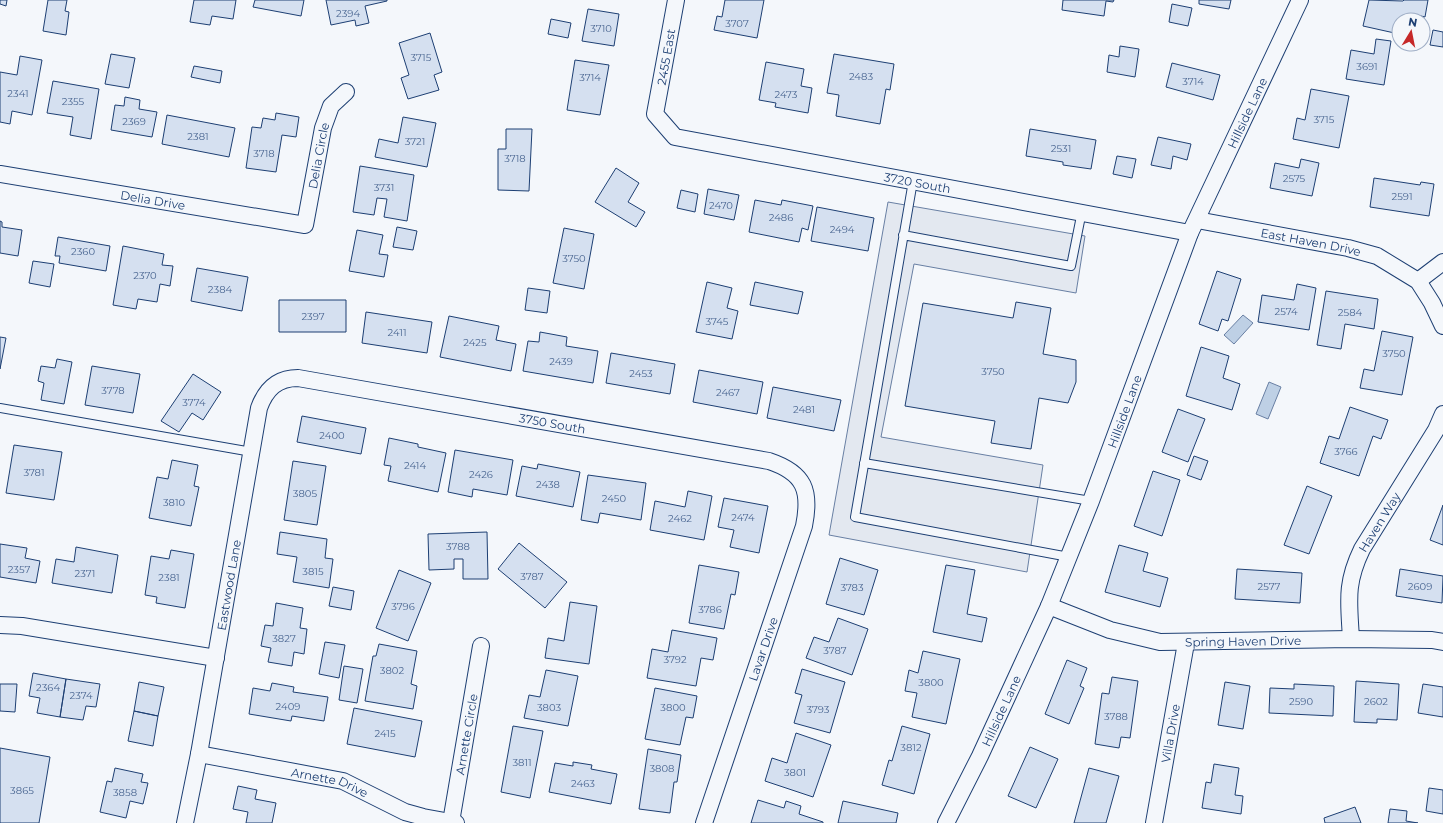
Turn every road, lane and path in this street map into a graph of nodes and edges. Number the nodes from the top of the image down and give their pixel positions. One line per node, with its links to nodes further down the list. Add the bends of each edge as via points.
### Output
1 (676, 0): 4 (street, 2455 East)
2 (1300, 0): 9 (street, Hillside Lane)
3 (346, 92): 8 (street, Delia Circle, via 331,106 324,128)
4 (655, 114): 6 (street, 3720 South, via 675,137)
5 (0, 174): 8 (street, Delia Drive)
6 (912, 181): 7 (street, 3720 South); 10 (lane)
7 (1082, 211): 9 (street, 3720 South); 10 (lane, via 1071,266)
8 (305, 225)
9 (1194, 226): 12 (street, East Haven Drive, via 1348,248 1377,256); 20 (street, Hillside Lane)
10 (903, 235): 18 (lane)
11 (1443, 262): 12 (street)
12 (1418, 281): 13 (street, via 1432,302)
13 (1443, 326)
14 (305, 379): 17 (street, Eastwood Lane, via 282,380 266,393 259,408); 19 (street, 3750 South, via 769,461 786,467)
15 (0, 408): 17 (lane)
16 (1443, 414): 24 (street, Haven Way, via 1436,430 1362,549 1353,568 1349,585)
17 (252, 452): 28 (street, Eastwood Lane)
18 (864, 463): 20 (lane); 21 (lane, via 855,517)
19 (796, 476): 32 (street, Lavar Drive, via 808,496 804,526)
20 (1091, 501): 21 (street, Hillside Lane)
21 (1069, 557): 22 (street, Hillside Lane)
22 (1049, 606): 26 (street, Spring Haven Drive, via 1110,630 1142,639); 33 (street, Hillside Lane)
23 (0, 625): 28 (street, via 22,626)
24 (1351, 639): 25 (street, Spring Haven Drive); 26 (street, Spring Haven Drive)
25 (1443, 642)
26 (1186, 643): 34 (street, Villa Drive)
27 (481, 646): 30 (street, Arnette Circle)
28 (216, 658): 29 (street, Eastwood Lane)
29 (199, 754): 30 (street, Arnette Drive, via 343,781 404,812 423,818); 31 (street, Eastwood Lane)
30 (454, 822)
31 (185, 823)
32 (704, 823)
33 (946, 823)
34 (1154, 823)

